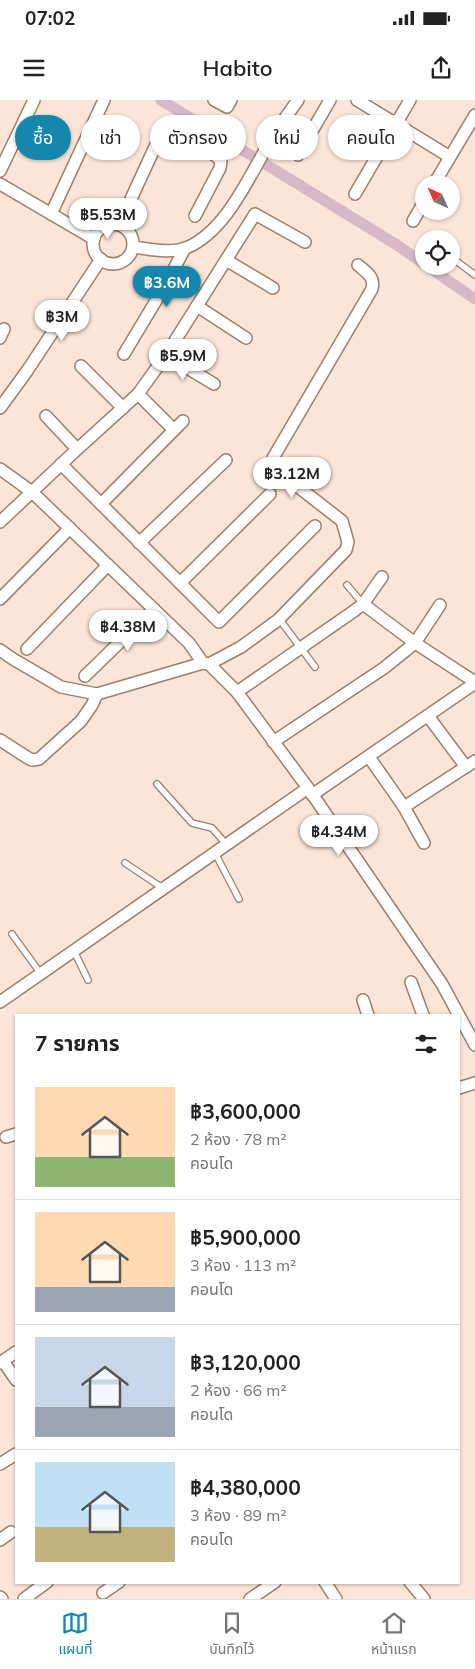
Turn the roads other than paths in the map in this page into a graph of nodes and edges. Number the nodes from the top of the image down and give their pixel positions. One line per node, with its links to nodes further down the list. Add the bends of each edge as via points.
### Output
1 (34, 100): 16 (street)
2 (104, 100): 20 (street)
3 (214, 100): 4 (street, via 227,107)
4 (231, 100)
5 (298, 100): 28 (street, via 228,214 209,234)
6 (330, 100): 12 (street)
7 (357, 100): 9 (street)
8 (410, 100): 10 (street)
9 (382, 115)
10 (402, 115)
11 (475, 115): 14 (street)
12 (318, 121)
13 (413, 134): 14 (street)
14 (450, 156): 17 (street)
15 (375, 160): 19 (street)
16 (0, 171)
17 (439, 175)
18 (0, 184): 20 (street)
19 (355, 194)
20 (51, 214): 25 (street)
21 (195, 216): 24 (street, via 221,161 167,130 160,136)
22 (415, 218): 23 (street)
23 (413, 221)
24 (119, 225): 25 (street, via 104,227); 27 (street, via 128,230)
25 (94, 239): 29 (street, via 94,250)
26 (305, 242): 30 (street, via 254,214)
27 (133, 247): 28 (street, via 165,251); 29 (street, via 130,255 121,262 110,263)
28 (185, 248): 37 (street)
29 (101, 259): 42 (street)
30 (226, 260): 34 (street); 35 (street)
31 (460, 264): 33 (lane)
32 (358, 265): 71 (street, via 372,278 372,289 272,463 274,468 342,521 348,542 346,550 278,620 242,647)
33 (475, 275)
34 (273, 288)
35 (197, 306): 36 (street); 38 (street)
36 (246, 338)
37 (124, 354)
38 (166, 354): 40 (street); 41 (street)
39 (81, 366): 43 (street)
40 (214, 384)
41 (138, 394): 43 (street); 46 (street)
42 (0, 408)
43 (123, 408): 47 (street)
44 (46, 416): 47 (street)
45 (183, 421): 46 (street)
46 (174, 430): 53 (street)
47 (77, 449): 49 (street)
48 (226, 460): 57 (street)
49 (61, 464): 51 (street); 53 (street)
50 (0, 469): 51 (street)
51 (32, 492): 54 (street); 56 (street)
52 (270, 494): 60 (street)
53 (101, 504): 57 (street)
54 (0, 522)
55 (315, 526): 60 (street, via 219,622)
56 (70, 528): 58 (street); 62 (street)
57 (139, 542): 60 (street)
58 (108, 565): 65 (street); 69 (street)
59 (382, 577): 63 (street)
60 (180, 583)
61 (347, 585): 63 (lane)
62 (0, 599)
63 (362, 604): 67 (street); 68 (street)
64 (440, 605): 67 (street)
65 (154, 609): 71 (street); 73 (street)
66 (283, 624): 68 (lane)
67 (415, 643): 74 (street); 79 (street, via 384,668)
68 (302, 648): 72 (lane); 75 (street)
69 (26, 649)
70 (0, 650): 76 (street, via 61,687)
71 (206, 664): 75 (street); 76 (street)
72 (315, 667)
73 (85, 676)
74 (475, 683): 77 (street)
75 (237, 692): 79 (street)
76 (97, 694): 78 (street, via 81,721 39,759 32,760)
77 (428, 716): 80 (street); 81 (street)
78 (0, 740)
79 (273, 742): 83 (street)
80 (369, 757): 83 (street); 84 (street)
81 (470, 764): 84 (street)
82 (157, 784): 86 (lane, via 192,823 212,828)
83 (310, 792): 86 (street); 100 (street, via 442,984)
84 (404, 807): 85 (street)
85 (424, 843)
86 (227, 845): 87 (street)
87 (215, 853): 89 (street); 90 (lane)
88 (125, 863): 89 (lane)
89 (164, 889): 92 (street)
90 (239, 899)
91 (12, 934): 93 (lane)
92 (74, 951): 93 (street); 94 (lane)
93 (41, 974): 97 (street)
94 (88, 980)
95 (411, 982): 99 (street)
96 (363, 1000): 98 (street)
97 (0, 1002)
98 (368, 1014)
99 (423, 1014)
100 (458, 1014)
101 (460, 1017): 102 (street)
102 (475, 1045)
103 (475, 1083): 104 (street)
104 (460, 1088)
105 (15, 1353): 106 (street)
106 (2, 1362): 107 (street)
107 (15, 1379)
108 (15, 1455): 109 (street)
109 (0, 1464)
110 (10, 1532): 111 (street)
111 (0, 1540)
112 (44, 1584): 118 (street)
113 (116, 1584): 117 (street)
114 (272, 1584): 119 (street)
115 (326, 1584): 120 (street)
116 (412, 1584): 121 (street)
117 (103, 1592)
118 (24, 1599)
119 (250, 1599)
120 (336, 1599)
121 (424, 1599)

